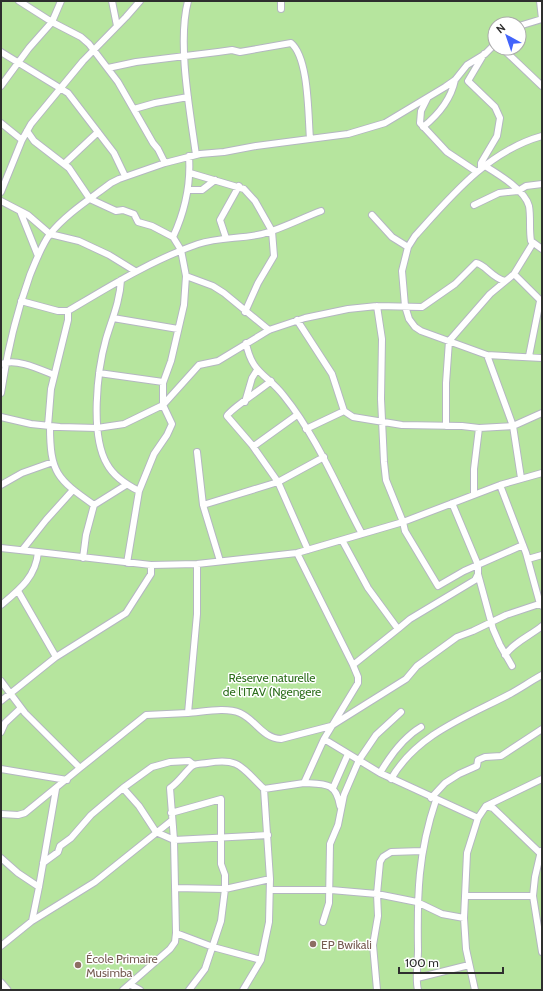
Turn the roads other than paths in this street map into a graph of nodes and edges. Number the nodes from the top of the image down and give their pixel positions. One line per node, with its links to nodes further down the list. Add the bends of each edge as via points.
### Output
1 (19, 1): 10 (street)
2 (61, 1): 10 (street)
3 (112, 1): 12 (street)
4 (140, 1): 12 (street)
5 (188, 1): 16 (street)
6 (281, 1): 8 (street)
7 (540, 1): 9 (street)
8 (281, 9)
9 (542, 19): 11 (street)
10 (52, 22): 13 (street, via 81,37); 18 (street)
11 (527, 24)
12 (117, 26): 13 (street)
13 (93, 50): 19 (street); 23 (street)
14 (1, 52): 18 (street)
15 (485, 54): 20 (street, via 470,62); 37 (street, via 468,81 495,107 500,118 497,136 481,163)
16 (185, 56): 19 (street); 24 (street); 32 (street, via 232,50 240,52 291,43 297,48 302,62)
17 (510, 56): 22 (street)
18 (19, 62): 21 (street); 23 (street)
19 (108, 68): 26 (street)
20 (455, 80): 25 (street); 28 (street, via 442,109)
21 (1, 86)
22 (542, 86)
23 (62, 88): 29 (street); 30 (street, via 72,97)
24 (188, 97): 26 (street); 34 (street)
25 (427, 99): 28 (street, via 419,120); 32 (street, via 389,121 360,132)
26 (134, 109): 35 (street)
27 (1, 123): 33 (street)
28 (423, 127): 37 (street, via 447,152)
29 (27, 132): 33 (street); 36 (street, via 34,141)
30 (98, 132): 36 (street); 39 (street, via 114,153)
31 (542, 136): 37 (street, via 494,158)
32 (310, 139): 34 (street)
33 (22, 140): 45 (street)
34 (193, 156): 35 (street); 38 (street)
35 (165, 163): 39 (street)
36 (64, 164): 46 (street, via 77,178)
37 (481, 169): 44 (street, via 502,177); 57 (street, via 430,220)
38 (190, 173): 40 (street); 43 (street)
39 (125, 176): 46 (street)
40 (215, 180): 42 (street); 43 (street, via 202,190)
41 (542, 184): 44 (street, via 526,186)
42 (239, 186): 52 (street, via 255,201); 55 (street, via 220,220)
43 (188, 190): 54 (street, via 180,224)
44 (518, 191): 48 (street, via 499,193); 56 (street, via 528,204 529,234)
45 (1, 192)
46 (90, 199): 53 (street); 54 (street, via 116,211 124,210 134,214 138,222)
47 (1, 201): 49 (street)
48 (474, 205)
49 (19, 209): 53 (street); 60 (street)
50 (321, 211): 52 (street)
51 (372, 215): 57 (street, via 392,237)
52 (272, 231): 55 (street); 71 (street, via 274,256)
53 (50, 234): 60 (street); 61 (street, via 79,241 109,255)
54 (173, 237): 59 (street)
55 (226, 238): 59 (street)
56 (533, 243): 58 (street); 62 (street)
57 (408, 247): 69 (street, via 402,271)
58 (542, 249)
59 (181, 250): 61 (street); 63 (street)
60 (38, 256): 66 (street)
61 (135, 272): 64 (street)
62 (514, 274): 65 (street); 67 (street)
63 (186, 276): 71 (street, via 213,286); 74 (street, via 184,305)
64 (121, 280): 70 (street); 72 (street)
65 (505, 280): 69 (street, via 495,277 476,263 455,284 422,307); 76 (street)
66 (21, 301): 70 (street, via 58,311); 81 (street)
67 (541, 301): 79 (street)
68 (377, 306): 69 (street); 73 (street); 94 (street, via 382,332)
69 (405, 306): 76 (street, via 415,327)
70 (68, 311): 84 (street)
71 (245, 312): 75 (street)
72 (113, 318): 74 (street); 83 (street)
73 (297, 320): 75 (street); 90 (street, via 332,374)
74 (178, 329): 85 (street)
75 (269, 330): 77 (street)
76 (449, 341): 78 (street); 96 (street)
77 (246, 343): 82 (street, via 250,362); 89 (street, via 218,360 199,365)
78 (486, 355): 79 (street); 97 (street)
79 (529, 356): 80 (street)
80 (542, 358)
81 (3, 363): 84 (street, via 28,366); 87 (street)
82 (257, 370): 86 (street); 88 (street, via 247,390)
83 (99, 373): 85 (street); 98 (street)
84 (54, 375): 95 (street)
85 (164, 382): 89 (street)
86 (270, 382): 88 (street); 92 (street)
87 (1, 393)
88 (245, 402): 101 (street, via 226,416)
89 (164, 405): 98 (street, via 124,424); 112 (street, via 172,424 154,454)
90 (344, 412): 94 (street, via 359,420); 100 (street)
91 (542, 412): 97 (street)
92 (297, 415): 100 (street); 101 (street)
93 (1, 416): 95 (street)
94 (382, 423): 96 (street, via 402,426); 117 (street, via 386,480)
95 (49, 426): 98 (street); 104 (street)
96 (446, 426): 99 (street)
97 (513, 426): 99 (street); 106 (street)
98 (97, 428): 109 (street, via 107,465)
99 (479, 428): 113 (street)
100 (306, 430): 103 (street)
101 (254, 446): 107 (street)
102 (197, 452): 115 (street)
103 (324, 457): 107 (street); 118 (street)
104 (53, 462): 108 (street, via 22,473); 111 (street, via 64,483)
105 (542, 473): 106 (street)
106 (521, 478): 110 (street)
107 (278, 482): 115 (street); 123 (street)
108 (1, 485)
109 (126, 485): 112 (street); 116 (street)
110 (500, 485): 113 (street); 120 (street)
111 (73, 490): 116 (street); 122 (street)
112 (139, 491): 130 (street)
113 (474, 494): 114 (street)
114 (452, 503): 117 (street); 133 (street)
115 (203, 505): 129 (street)
116 (94, 506): 127 (street)
117 (403, 522): 118 (street); 133 (street, via 405,531 438,586)
118 (362, 534): 119 (street)
119 (342, 540): 123 (street); 140 (street, via 368,588)
120 (523, 545): 128 (street); 133 (street)
121 (1, 548): 122 (street)
122 (23, 549): 124 (street)
123 (308, 550): 125 (street)
124 (38, 552): 127 (street); 135 (street, via 33,573)
125 (297, 553): 129 (street); 143 (street)
126 (542, 556): 128 (street)
127 (83, 558): 130 (street)
128 (528, 559): 136 (street)
129 (220, 561): 131 (street)
130 (127, 563): 132 (street)
131 (196, 564): 132 (street); 151 (street, via 197,614)
132 (151, 565): 142 (street, via 151,574 126,613)
133 (478, 565): 134 (street)
134 (478, 574): 138 (street); 140 (street, via 475,580 465,587 410,619)
135 (18, 591): 137 (street); 142 (street)
136 (541, 604): 138 (street, via 506,614)
137 (1, 605)
138 (492, 621): 141 (street); 152 (street, via 446,643 417,666 406,679)
139 (542, 626): 141 (street, via 513,646)
140 (398, 630): 143 (street)
141 (505, 655): 144 (street)
142 (56, 657): 147 (street)
143 (353, 665): 152 (street, via 358,683)
144 (512, 666)
145 (542, 675): 163 (street, via 442,729 417,747)
146 (1, 680): 147 (street)
147 (10, 692): 148 (street); 149 (street)
148 (1, 701)
149 (21, 708): 155 (street, via 5,723); 160 (street)
150 (401, 712): 158 (street, via 376,735)
151 (188, 713): 152 (street, via 239,712 274,739); 160 (street, via 146,715)
152 (331, 726): 156 (street)
153 (421, 727): 162 (street, via 401,744)
154 (542, 729): 171 (street, via 501,756 481,758 478,760 478,766 445,783)
155 (1, 732)
156 (324, 739): 157 (street); 166 (street)
157 (348, 754): 158 (street); 168 (street)
158 (359, 760): 162 (street); 173 (street, via 344,795)
159 (194, 765): 167 (street, via 189,761 170,762 152,767); 170 (street, via 223,760 233,762 243,768); 175 (street, via 170,788)
160 (80, 768): 164 (street)
161 (1, 769): 164 (street)
162 (380, 773): 163 (street)
163 (391, 779): 171 (street)
164 (67, 780): 169 (street)
165 (542, 780): 172 (street)
166 (304, 783): 168 (street, via 326,784); 170 (street)
167 (123, 788): 178 (street); 185 (street, via 91,815 71,838 60,846 58,852)
168 (334, 788): 173 (street)
169 (56, 789): 174 (street, via 25,813); 185 (street)
170 (264, 789): 179 (street)
171 (433, 799): 176 (street); 182 (street)
172 (486, 806): 176 (street); 183 (street, via 493,808)
173 (341, 810): 193 (street, via 338,826 330,844)
174 (1, 814)
175 (171, 814): 177 (street); 180 (street, via 221,799)
176 (478, 818): 195 (street, via 467,853)
177 (171, 821): 178 (street); 181 (street)
178 (156, 832): 181 (street); 199 (street, via 94,882)
179 (268, 835): 180 (street); 188 (street)
180 (221, 837): 181 (street); 191 (street, via 221,864)
181 (174, 840): 190 (street)
182 (422, 851): 194 (street, via 391,852 382,857); 197 (street)
183 (541, 852): 187 (street)
184 (1, 859): 189 (street)
185 (43, 863): 189 (street)
186 (542, 876): 187 (street)
187 (535, 877): 196 (street)
188 (270, 879): 191 (street); 192 (street)
189 (39, 887): 199 (street)
190 (175, 888): 191 (street); 202 (street)
191 (225, 888): 204 (street, via 221,921)
192 (270, 890): 193 (street); 206 (street, via 269,922)
193 (329, 890): 194 (street); 200 (street, via 329,903)
194 (377, 894): 197 (street); 216 (street, via 378,916 373,945)
195 (465, 896): 196 (street); 198 (street)
196 (533, 896): 201 (street)
197 (417, 902): 198 (street, via 442,914); 208 (street)
198 (464, 918): 207 (street)
199 (32, 921): 203 (street)
200 (323, 922)
201 (539, 923): 205 (street)
202 (176, 933): 204 (street); 210 (street, via 175,942 170,949)
203 (1, 946)
204 (212, 947): 206 (street); 214 (street, via 205,969)
205 (542, 952)
206 (261, 960): 215 (street)
207 (469, 965): 208 (street); 218 (street)
208 (417, 978): 217 (street)
209 (1, 984): 211 (street)
210 (131, 985): 212 (street); 213 (street)
211 (7, 990)
212 (123, 990)
213 (140, 990)
214 (189, 990)
215 (243, 990)
216 (377, 990)
217 (418, 990)
218 (475, 990)

